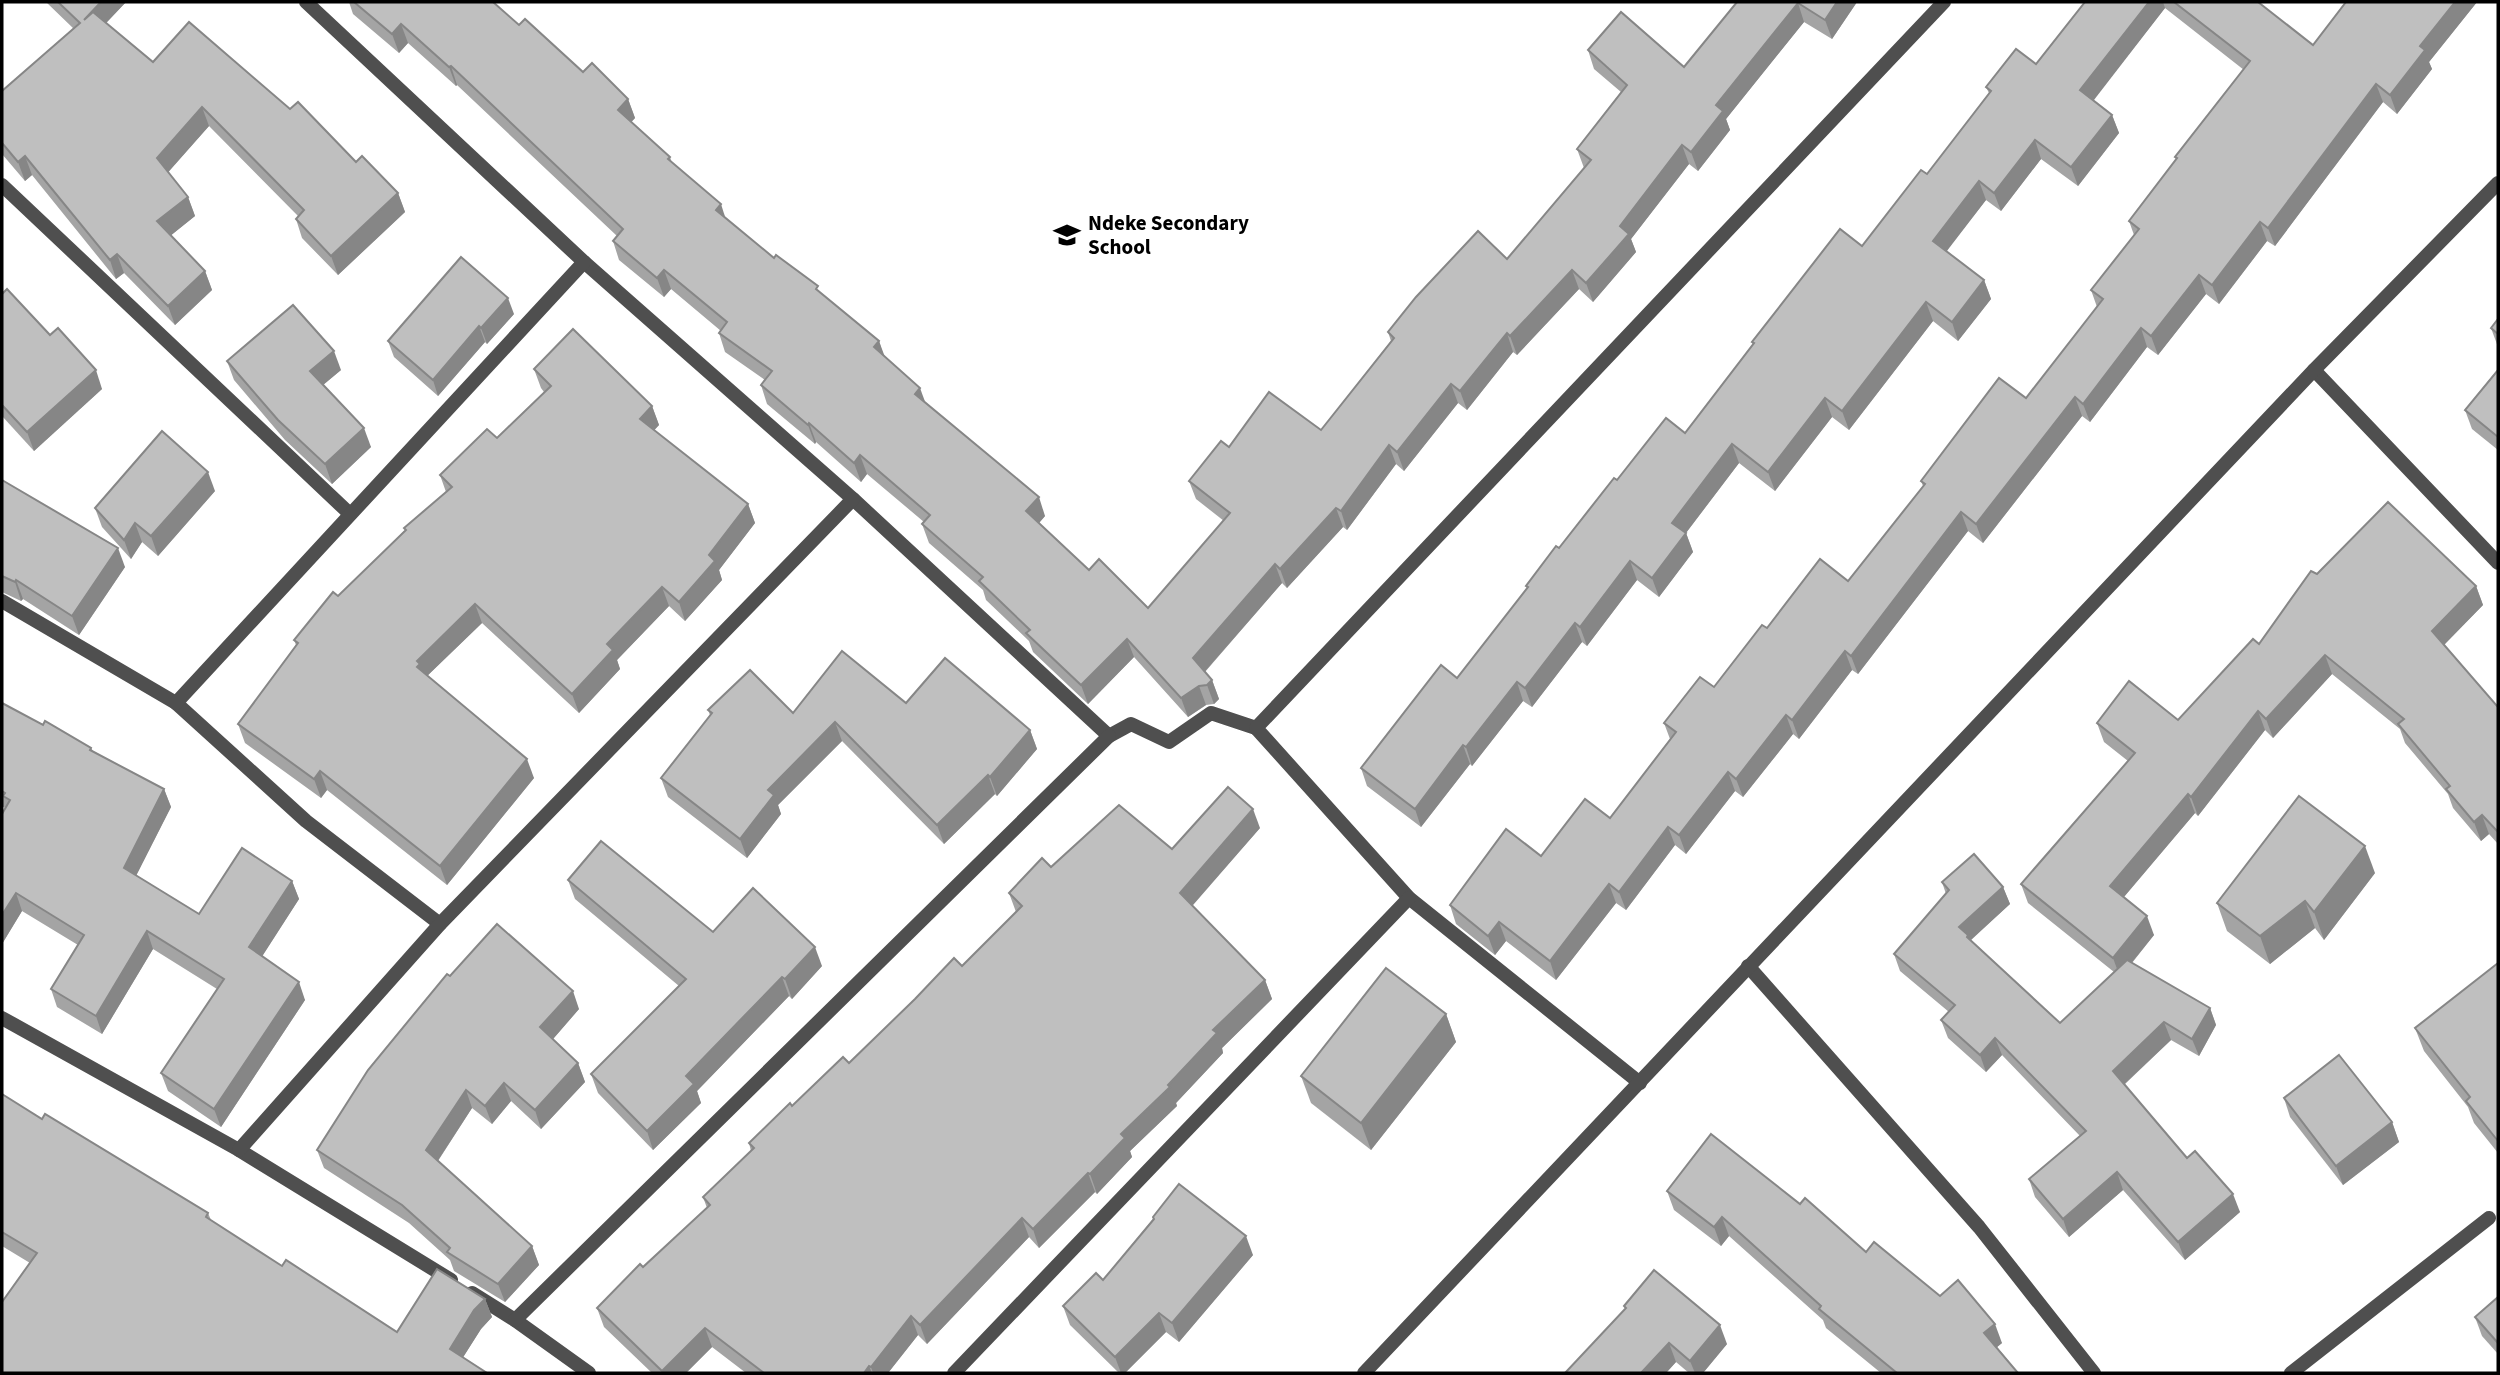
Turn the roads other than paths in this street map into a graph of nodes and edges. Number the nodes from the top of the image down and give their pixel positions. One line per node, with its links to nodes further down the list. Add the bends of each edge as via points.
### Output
1 (306, 2): 5 (street)
2 (1944, 2): 12 (street)
3 (2498, 183): 6 (street)
4 (2, 185): 8 (street)
5 (584, 262): 7 (street); 8 (street)
6 (2314, 370): 9 (street); 16 (street)
7 (853, 499): 13 (street); 15 (street)
8 (349, 514): 11 (street)
9 (2498, 563)
10 (2, 601): 11 (street)
11 (176, 703): 15 (street, via 306,821)
12 (1256, 728): 13 (street, via 1211,713 1169,742 1131,724); 14 (street)
13 (1109, 736): 21 (street)
14 (1409, 898): 18 (street); 23 (street)
15 (440, 925): 19 (street)
16 (1748, 966): 18 (street); 25 (street, via 1979,1227)
17 (2, 1018): 19 (street)
18 (1640, 1083): 24 (street)
19 (239, 1150): 21 (street)
20 (2489, 1218): 26 (street)
21 (515, 1320): 22 (street)
22 (589, 1373)
23 (954, 1373)
24 (1364, 1373)
25 (2094, 1373)
26 (2291, 1373)

